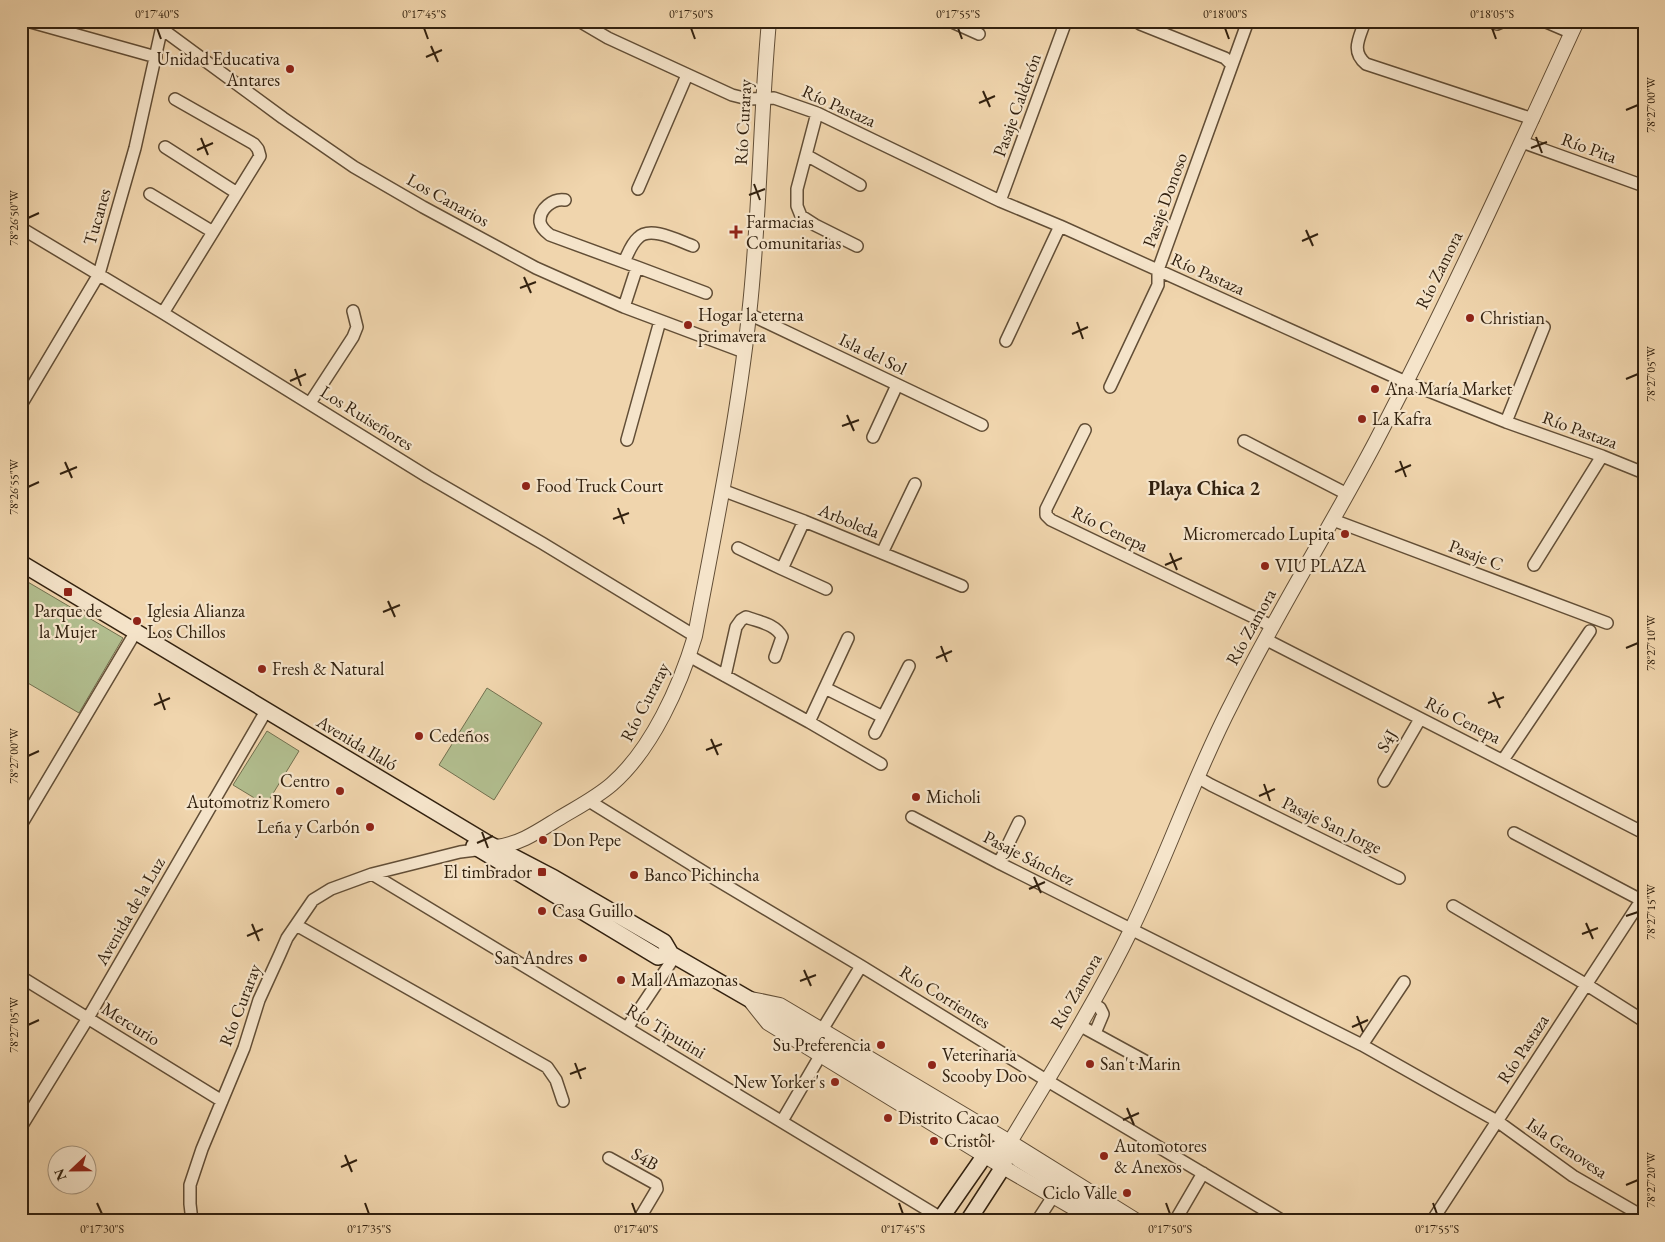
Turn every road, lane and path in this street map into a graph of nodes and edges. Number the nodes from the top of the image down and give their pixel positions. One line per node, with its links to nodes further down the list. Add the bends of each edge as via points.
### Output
1 (27, 21): 15 (street)
2 (579, 21): 17 (street, Río Pastaza)
3 (769, 21): 19 (street, Río Curaray)
4 (1066, 21): 31 (street, Pasaje Calderón)
5 (1248, 21): 16 (street, Pasaje Donoso)
6 (1365, 21): 21 (street, via 1356,49 1366,64)
7 (1489, 21): 8 (street, via 1497,24)
8 (1504, 21)
9 (1544, 21): 13 (street)
10 (952, 22): 14 (street)
11 (1140, 24): 16 (street, via 1225,58)
12 (163, 25): 15 (street, Tucanes); 42 (street, Los Canarios, via 282,118 354,167 536,268)
13 (1574, 27): 21 (street, Río Zamora)
14 (979, 34)
15 (156, 56): 40 (street, Tucanes, via 135,148)
16 (1232, 65): 39 (street, Pasaje Donoso)
17 (687, 75): 19 (street, Río Pastaza, via 732,94); 27 (street)
18 (175, 99): 28 (street, via 258,149 260,156)
19 (762, 99): 20 (street, Río Pastaza, via 774,98); 45 (street, Río Curaray)
20 (817, 113): 24 (street); 31 (street, Río Pastaza)
21 (1532, 119): 22 (street, Río Zamora)
22 (1522, 142): 26 (street, Río Pita); 50 (street, Río Zamora)
23 (165, 147): 28 (street)
24 (806, 155): 25 (street); 36 (street, via 797,189 801,216)
25 (860, 185)
26 (1644, 186)
27 (638, 189)
28 (237, 193): 34 (street)
29 (150, 194): 34 (street)
30 (564, 200): 37 (street, via 550,203 542,213 540,222 543,229 550,235)
31 (1000, 200): 32 (street, Río Pastaza)
32 (1060, 226): 39 (street, Río Pastaza); 48 (street)
33 (21, 228): 40 (street, Los Ruiseñores)
34 (213, 232): 44 (street)
35 (693, 246): 37 (street, via 645,232 631,247)
36 (857, 246)
37 (624, 262): 38 (street)
38 (637, 267): 41 (street); 42 (street)
39 (1158, 270): 50 (street, Río Pastaza); 52 (street, Pasaje Donoso, via 1158,285)
40 (99, 274): 44 (street, Los Ruiseñores); 54 (street, Tucanes)
41 (706, 293)
42 (624, 307): 46 (street, Los Canarios)
43 (353, 311): 53 (street, via 357,327 354,337)
44 (163, 313): 53 (street, Los Ruiseñores)
45 (749, 314): 49 (street, Río Curaray); 51 (street, Isla del Sol)
46 (660, 321): 49 (street, Los Canarios); 59 (street)
47 (1544, 327): 55 (street)
48 (1006, 341)
49 (744, 352): 64 (street, Río Curaray)
50 (1406, 382): 55 (street, Río Pastaza); 65 (street, Río Zamora)
51 (896, 385): 56 (street, Isla del Sol); 58 (street)
52 (1110, 387)
53 (310, 403): 80 (street, Los Ruiseñores)
54 (21, 406)
55 (1506, 422): 61 (street, Río Pastaza)
56 (982, 426)
57 (1085, 430): 77 (street, Río Cenepa, via 1046,509 1046,515)
58 (873, 437)
59 (627, 440)
60 (1244, 441): 65 (street)
61 (1602, 456): 62 (street, Río Pastaza); 71 (street)
62 (1644, 473)
63 (915, 484): 69 (street)
64 (722, 490): 67 (street, Arboleda); 80 (street, Río Curaray)
65 (1347, 494): 66 (street, Río Zamora)
66 (1332, 520): 76 (street, Pasaje C); 77 (street, Río Zamora)
67 (804, 521): 69 (street, Arboleda); 72 (street)
68 (738, 548): 72 (street)
69 (882, 553): 74 (street, Arboleda)
70 (21, 563): 79 (main road, Avenida Ilaló)
71 (1534, 565)
72 (782, 569): 75 (street)
73 (21, 570): 79 (main road, Avenida Ilaló)
74 (962, 586)
75 (826, 589)
76 (1607, 624)
77 (1272, 626): 82 (street, Río Zamora)
78 (1590, 631): 93 (street)
79 (134, 636): 88 (main road, Avenida Ilaló); 100 (street)
80 (695, 636): 83 (street, Río Curaray)
81 (848, 638): 87 (street)
82 (1265, 639): 90 (street, Río Cenepa); 95 (street, Río Zamora)
83 (689, 656): 86 (street); 97 (street, Río Curaray, via 663,714 637,757 611,784)
84 (776, 657): 86 (street, via 782,637 779,632 773,626 746,617 736,627)
85 (909, 666): 89 (street)
86 (725, 676): 91 (street)
87 (825, 688): 89 (street); 91 (street)
88 (264, 715): 103 (main road, Avenida Ilaló); 104 (main road, Avenida Ilaló); 120 (street, Avenida de la Luz)
89 (883, 718): 92 (street)
90 (1420, 719): 93 (street, Río Cenepa); 96 (street, S4J)
91 (808, 722): 94 (street)
92 (875, 732)
93 (1503, 760): 102 (street, Río Cenepa)
94 (881, 764)
95 (1197, 777): 107 (street, Pasaje San Jorge); 112 (street, Río Zamora)
96 (1384, 781)
97 (589, 800): 103 (street, Río Curaray, via 529,837); 114 (street, Río Corrientes)
98 (912, 818): 105 (street, Pasaje Sánchez)
99 (1019, 822): 105 (street)
100 (21, 825)
101 (1514, 833): 108 (street)
102 (1644, 833)
103 (496, 847): 104 (street, Río Curaray); 113 (main road, Avenida Ilaló, via 664,942)
104 (479, 850): 106 (street, Río Curaray); 113 (main road, Avenida Ilaló, via 658,956)
105 (998, 863): 112 (street, Pasaje Sánchez)
106 (372, 874): 111 (street, Río Curaray, via 318,897); 123 (street, Río Tiputini)
107 (1399, 878)
108 (1642, 898): 110 (street, Río Pastaza)
109 (1453, 906): 117 (street)
110 (1638, 915): 117 (street, Río Pastaza)
111 (296, 925): 130 (street, via 547,1067); 131 (street, Río Curaray, via 259,1000)
112 (1132, 929): 119 (street, Río Zamora); 126 (street, Pasaje Sánchez)
113 (673, 955): 118 (main road, Avenida Ilaló); 123 (street)
114 (862, 966): 124 (street); 129 (street, Río Corrientes)
115 (21, 977): 120 (street, Mercurio)
116 (1404, 982): 126 (street)
117 (1587, 985): 121 (street); 133 (street, Río Pastaza)
118 (749, 999): 124 (street, via 780,1005); 127 (street, via 768,1023); 135 (main road, Avenida Ilaló, via 828,1049)
119 (1092, 1003): 122 (street, Río Zamora); 125 (street, via 1103,1014)
120 (88, 1018): 131 (street, Mercurio); 134 (street, Avenida de la Luz)
121 (1644, 1021)
122 (1079, 1025): 125 (street); 129 (street, Río Zamora)
123 (627, 1028): 132 (street, Río Tiputini)
124 (822, 1030): 136 (street)
125 (1095, 1033): 128 (street)
126 (1362, 1045): 133 (street, Isla Genovesa)
127 (820, 1056): 132 (street); 137 (street)
128 (1146, 1061)
129 (1046, 1080): 136 (street, Río Zamora); 141 (street, Río Corrientes)
130 (563, 1100)
131 (222, 1101): 145 (street, Río Curaray, via 192,1176)
132 (782, 1121): 144 (street, Río Tiputini)
133 (1497, 1121): 143 (street, Isla Genovesa, via 1573,1176); 154 (street, Río Pastaza)
134 (21, 1127)
135 (974, 1133)
136 (1010, 1142): 137 (main road); 140 (main road); 151 (street)
137 (985, 1155): 140 (street); 144 (main road)
138 (609, 1158): 146 (street, S4B, via 656,1184 657,1189)
139 (1018, 1159): 150 (main road)
140 (1004, 1167): 142 (street); 147 (main road)
141 (1204, 1173): 152 (street); 153 (street, Río Corrientes)
142 (1054, 1195): 148 (street); 149 (street)
143 (1644, 1217)
144 (940, 1219)
145 (192, 1221)
146 (638, 1221)
147 (968, 1221)
148 (1037, 1221)
149 (1096, 1221)
150 (1118, 1221)
151 (1137, 1221)
152 (1175, 1221)
153 (1283, 1221)
154 (1432, 1221)

